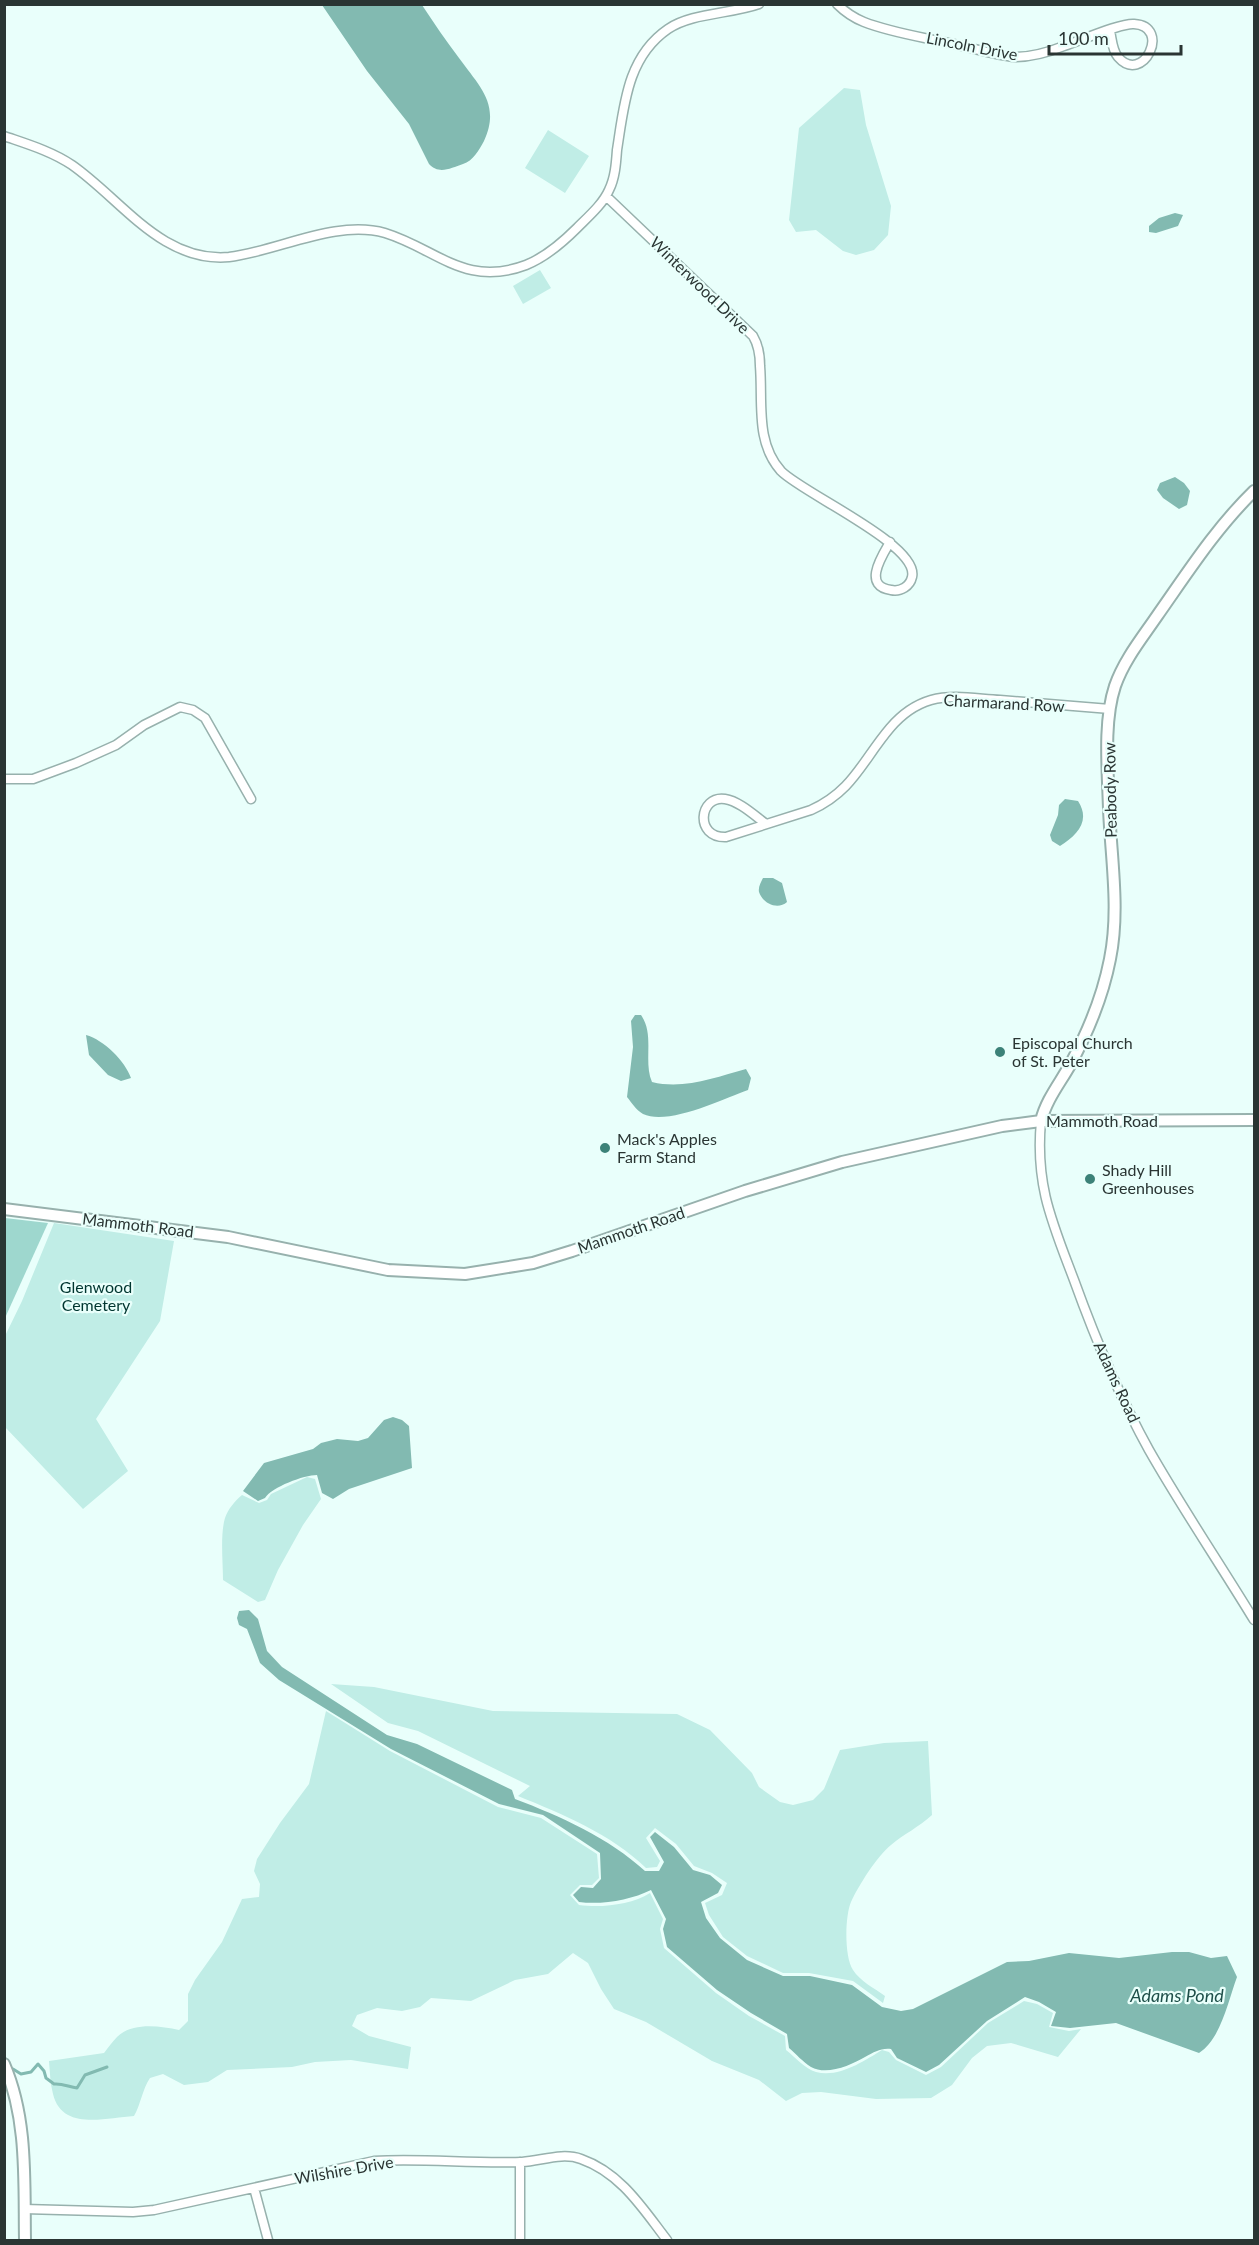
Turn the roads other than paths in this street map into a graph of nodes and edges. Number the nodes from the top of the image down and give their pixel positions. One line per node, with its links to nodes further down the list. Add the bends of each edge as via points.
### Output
1 (759, 4): 5 (street, via 679,22 644,51 631,77 613,179)
2 (837, 4): 3 (street, Lincoln Drive, via 875,27 1015,57 1044,53)
3 (1110, 31): 3 (street, Lincoln Drive, via 1128,25 1141,26 1150,34 1151,52 1143,62 1123,61 1115,51)
4 (4, 136): 5 (street, via 69,163 152,233 178,249 206,257 242,255 343,230 372,231 397,238 447,263 478,271 500,271 525,265 551,251)
5 (606, 196): 7 (street, Winterwood Drive, via 757,342 763,433 768,452 780,470)
6 (1254, 490): 8 (main road, Peabody Row, via 1203,549 1133,652 1115,687)
7 (890, 542): 7 (street, Winterwood Drive, via 909,561 913,571 909,583 892,591 881,585 876,574)
8 (1110, 709): 11 (street, Charmarand Row, via 962,698 931,700 898,720 850,783 831,800); 13 (main road, Peabody Row, via 1108,764 1114,906 1111,957 1088,1025)
9 (4, 779): 10 (street, via 33,779 76,763 116,745 180,707 206,718)
10 (251, 800)
11 (766, 824): 11 (street, Charmarand Row, via 720,837 705,827 704,814 716,800 728,800)
12 (1254, 1120): 13 (main road, Mammoth Road)
13 (1041, 1121): 14 (main road, Mammoth Road, via 962,1134 842,1162 566,1253 465,1274 388,1270 212,1234); 15 (street, Adams Road, via 1044,1198 1112,1376 1149,1449)
14 (4, 1209)
15 (1254, 1620)
16 (4, 2064): 19 (main road, via 20,2118)
17 (520, 2162): 18 (street, Wilshire Drive, via 374,2161); 22 (street); 23 (street, Wilshire Drive, via 567,2157 580,2158 599,2168 624,2186)
18 (254, 2188): 19 (street, Wilshire Drive, via 133,2212); 21 (street)
19 (24, 2209): 20 (main road)
20 (25, 2241)
21 (268, 2241)
22 (520, 2241)
23 (667, 2241)

